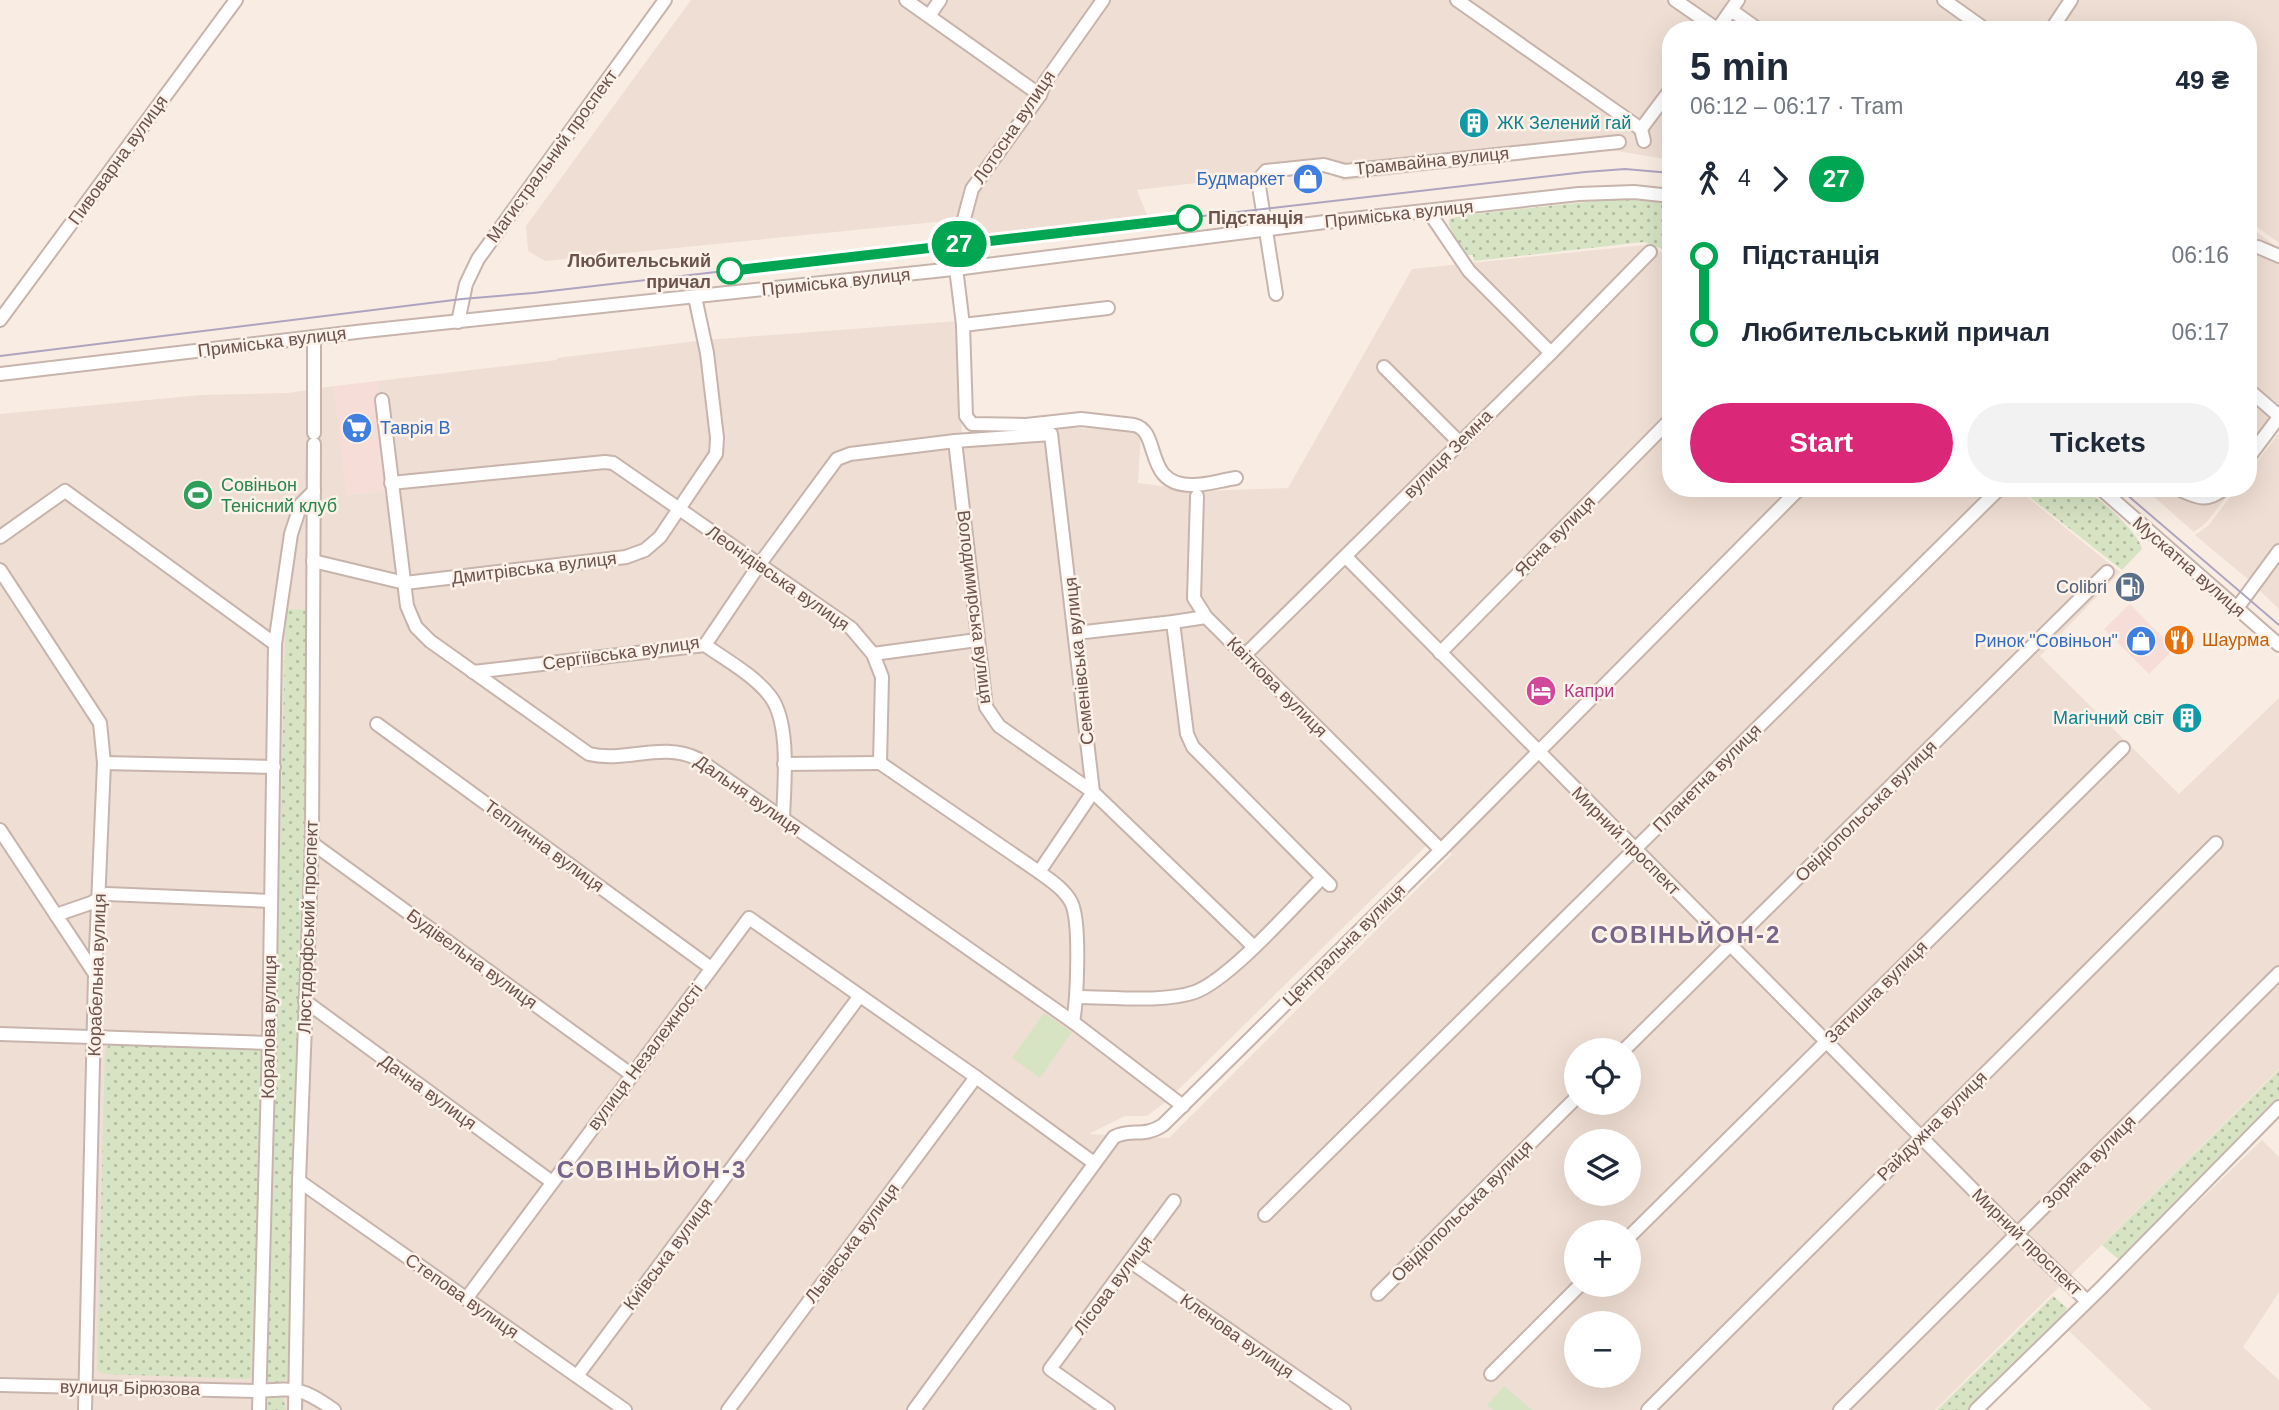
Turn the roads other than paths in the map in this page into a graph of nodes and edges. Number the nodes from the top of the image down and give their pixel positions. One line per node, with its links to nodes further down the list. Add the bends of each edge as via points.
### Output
1 (236, 0): 30 (street, Пивоварна вулиця)
2 (665, 0): 31 (street, Магистральний проспект, via 478,259 466,284)
3 (906, 0): 11 (street)
4 (940, 0): 11 (street)
5 (1103, 0): 17 (street, Лотосна вулиця)
6 (1457, 0): 18 (street, via 1642,135)
7 (1675, 0): 12 (street)
8 (1944, 0): 15 (street)
9 (2071, 0): 16 (street)
10 (1735, 5): 13 (street); 14 (street)
11 (929, 16): 17 (street)
12 (1704, 21)
13 (1723, 21)
14 (1750, 21)
15 (1973, 21)
16 (2056, 21)
17 (1040, 95): 26 (street, Лотосна вулиця, via 972,189 961,230)
18 (1662, 103)
19 (1619, 142): 22 (street, Трамвайна вулиця, via 1345,171 1324,165 1266,171 1258,180)
20 (1662, 195): 21 (street, Приміська вулиця, via 1598,193)
21 (1429, 212): 22 (street, Приміська вулиця); 34 (street, via 1469,271)
22 (1265, 230): 26 (street, Приміська вулиця); 27 (street, Трамвайна вулиця)
23 (2257, 247): 25 (street)
24 (1650, 251): 34 (street, вулиця Земна)
25 (2279, 256)
26 (960, 268): 28 (street, Приміська вулиця); 32 (street, Лотосна вулиця)
27 (1276, 294)
28 (695, 297): 31 (street, Приміська вулиця); 52 (street, Дмитрівська вулиця, via 707,353 717,446 712,462)
29 (1108, 308): 32 (street)
30 (0, 320)
31 (458, 322): 33 (street, Приміська вулиця)
32 (963, 325): 45 (street, Лотосна вулиця, via 966,415 972,424 1082,419 1140,426 1157,468 1168,479 1193,485)
33 (314, 337): 36 (street, Приміська вулиця); 47 (street, Люстдорфський проспект)
34 (1551, 353): 43 (street, вулиця Земна)
35 (1384, 367): 43 (street)
36 (0, 374)
37 (2257, 397): 39 (street)
38 (382, 400): 46 (street, Дальня вулиця)
39 (2279, 417): 44 (street)
40 (1662, 428): 69 (street, Ясна вулиця)
41 (1051, 434): 42 (street, Сергіївська вулиця); 64 (street, Семенівська вулиця)
42 (955, 441): 57 (street, Сергіївська вулиця, via 837,459); 65 (street, Володимирська вулиця)
43 (1459, 442): 55 (street, вулиця Земна)
44 (2257, 446)
45 (1236, 478)
46 (391, 484): 52 (street, Леонідівська вулиця, via 605,462 621,467); 60 (street, Дальня вулиця)
47 (314, 491): 56 (street, Люстдорфський проспект); 66 (street, Коралова вулиця, via 301,503 291,534)
48 (1197, 496): 62 (street, via 1194,598)
49 (1791, 497): 75 (street, Центральна вулиця)
50 (1991, 497): 85 (street, Планетна вулиця)
51 (2110, 497): 61 (street, Мускатна вулиця)
52 (680, 509): 57 (street, Леонідівська вулиця); 60 (street, Дмитрівська вулиця, via 654,543 626,558)
53 (1, 534): 66 (street, via 65,491)
54 (2279, 551): 61 (street)
55 (1346, 556): 69 (street, Мирний проспект); 71 (street, вулиця Земна)
56 (313, 561): 60 (street, Дмитрівська вулиця); 83 (street, Люстдорфський проспект)
57 (760, 565): 67 (street, Сергіївська вулиця); 70 (street, Леонідівська вулиця, via 851,628)
58 (0, 570): 76 (street, Корабельна вулиця, via 100,723)
59 (2107, 572): 91 (street, Овідіопольська вулиця)
60 (405, 583): 72 (street, Дальня вулиця, via 407,606 416,627)
61 (2237, 608): 68 (street, Мускатна вулиця)
62 (1206, 617): 63 (street); 71 (street, Квіткова вулиця)
63 (1173, 622): 64 (street); 92 (street, via 1186,734 1193,747 1326,882)
64 (1076, 633): 80 (street, Семенівська вулиця)
65 (977, 640): 70 (street); 80 (street, Володимирська вулиця, via 986,707 993,721)
66 (275, 644): 79 (street, Коралова вулиця)
67 (705, 645): 72 (street, Сергіївська вулиця); 78 (street, via 771,698 781,722)
68 (2279, 645)
69 (1440, 653): 75 (street, Мирний проспект)
70 (873, 654): 77 (street, Леонідівська вулиця, via 882,677)
71 (1245, 654): 86 (street, Квіткова вулиця)
72 (473, 672): 81 (street, Дальня вулиця, via 589,754 686,753)
73 (377, 724): 93 (street, Теплична вулиця)
74 (2123, 748): 103 (street, Затишна вулиця)
75 (1537, 752): 85 (street, Мирний проспект); 86 (street, Центральна вулиця)
76 (104, 763): 79 (street); 88 (street, Корабельна вулиця)
77 (880, 763): 78 (street); 87 (street)
78 (784, 764): 81 (street)
79 (274, 767): 89 (street, Коралова вулиця)
80 (1093, 792): 87 (street); 92 (street, Володимирська вулиця)
81 (783, 819): 99 (street, Дальня вулиця)
82 (0, 830): 90 (street)
83 (312, 843): 98 (street, Люстдорфський проспект); 105 (street, Будівельна вулиця)
84 (2216, 843): 110 (street, Райдужна вулиця)
85 (1635, 849): 91 (street, Мирний проспект); 115 (street, Планетна вулиця)
86 (1441, 850): 107 (street, Центральна вулиця)
87 (1039, 872): 97 (street, via 1065,894 1074,909)
88 (99, 898): 89 (street, via 107,894); 90 (street); 95 (street, Корабельна вулиця)
89 (271, 901): 104 (street, Коралова вулиця)
90 (56, 915): 95 (street)
91 (1730, 945): 102 (street, Овідіопольська вулиця); 103 (street, Мирний проспект)
92 (1253, 946): 97 (street, via 1218,979 1193,992)
93 (711, 968): 96 (street, вулиця Незалежності, via 749,918); 105 (street, вулиця Незалежності)
94 (2279, 973): 117 (street, Зоряна вулиця)
95 (95, 975): 101 (street, Корабельна вулиця)
96 (859, 996): 106 (street); 124 (street, Київська вулиця)
97 (1077, 997): 99 (street)
98 (305, 1001): 112 (street, Люстдорфський проспект); 113 (street, Дачна вулиця)
99 (1073, 1022): 107 (street, Дальня вулиця)
100 (0, 1034): 101 (street)
101 (95, 1036): 104 (street); 126 (street, Корабельна вулиця)
102 (1637, 1038)
103 (1826, 1041): 110 (street, Мирний проспект); 116 (street, Затишна вулиця)
104 (269, 1043): 128 (street, Коралова вулиця)
105 (632, 1075): 113 (street, вулиця Незалежності)
106 (976, 1077): 111 (street); 134 (street, Львівська вулиця)
107 (1183, 1105): 111 (street, Центральна вулиця, via 1155,1131 1114,1138)
108 (2279, 1107): 122 (street)
109 (1564, 1110): 119 (street, Овідіопольська вулиця)
110 (1921, 1138): 117 (street, Мирний проспект); 138 (street, Райдужна вулиця)
111 (1094, 1163): 135 (street, Центральна вулиця)
112 (299, 1181): 121 (street, Степова вулиця); 127 (street, Люстдорфський проспект)
113 (552, 1182): 121 (street, вулиця Незалежності)
114 (1174, 1201): 118 (street, Лісова вулиця)
115 (1265, 1215)
116 (1641, 1225)
117 (2017, 1234): 122 (street, Мирний проспект); 139 (street, Зоряна вулиця)
118 (1131, 1262): 136 (street, Лісова вулиця, via 1050,1369); 137 (street, Кленова вулиця)
119 (1378, 1294)
120 (1568, 1297): 123 (street)
121 (466, 1299): 124 (street, Степова вулиця)
122 (2087, 1301): 140 (street)
123 (1492, 1374)
124 (577, 1376): 133 (street, Степова вулиця)
125 (0, 1384): 126 (street, вулиця Бірюзова)
126 (86, 1387): 128 (street, вулиця Бірюзова); 129 (street, Корабельна вулиця)
127 (295, 1388): 128 (street, вулиця Бірюзова); 131 (street, Люстдорфський проспект); 132 (street)
128 (260, 1391): 130 (street, Коралова вулиця)
129 (85, 1410)
130 (259, 1410)
131 (295, 1410)
132 (334, 1410)
133 (625, 1410)
134 (728, 1410)
135 (914, 1410)
136 (1108, 1410)
137 (1344, 1410)
138 (1648, 1410)
139 (1840, 1410)
140 (1976, 1410)

